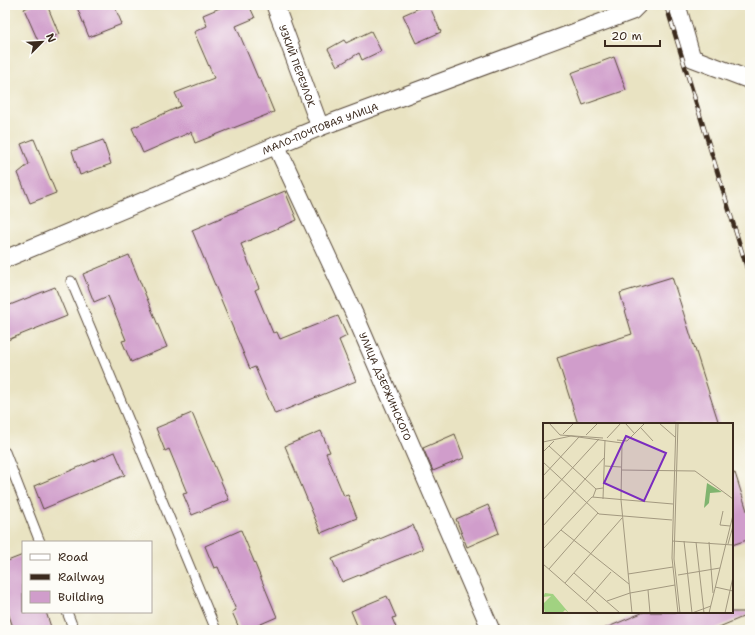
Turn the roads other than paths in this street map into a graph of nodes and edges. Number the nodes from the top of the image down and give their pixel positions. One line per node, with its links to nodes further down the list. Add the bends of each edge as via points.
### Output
1 (275, 5): 5 (street, УЗКИЙ ПЕРЕУЛОК)
2 (638, 5): 5 (street, МАЛО-ПОЧТОВАЯ УЛИЦА, via 632,11)
3 (677, 5): 4 (street, via 692,58)
4 (750, 80)
5 (320, 127): 6 (street, МАЛО-ПОЧТОВАЯ УЛИЦА)
6 (276, 145): 7 (street, МАЛО-ПОЧТОВАЯ УЛИЦА); 14 (street, УЛИЦА ДЗЕРЖИНСКОГО, via 357,320)
7 (5, 259)
8 (71, 281): 13 (lane)
9 (5, 452): 10 (lane)
10 (40, 541)
11 (67, 613): 12 (lane)
12 (74, 630)
13 (216, 630)
14 (491, 630)

